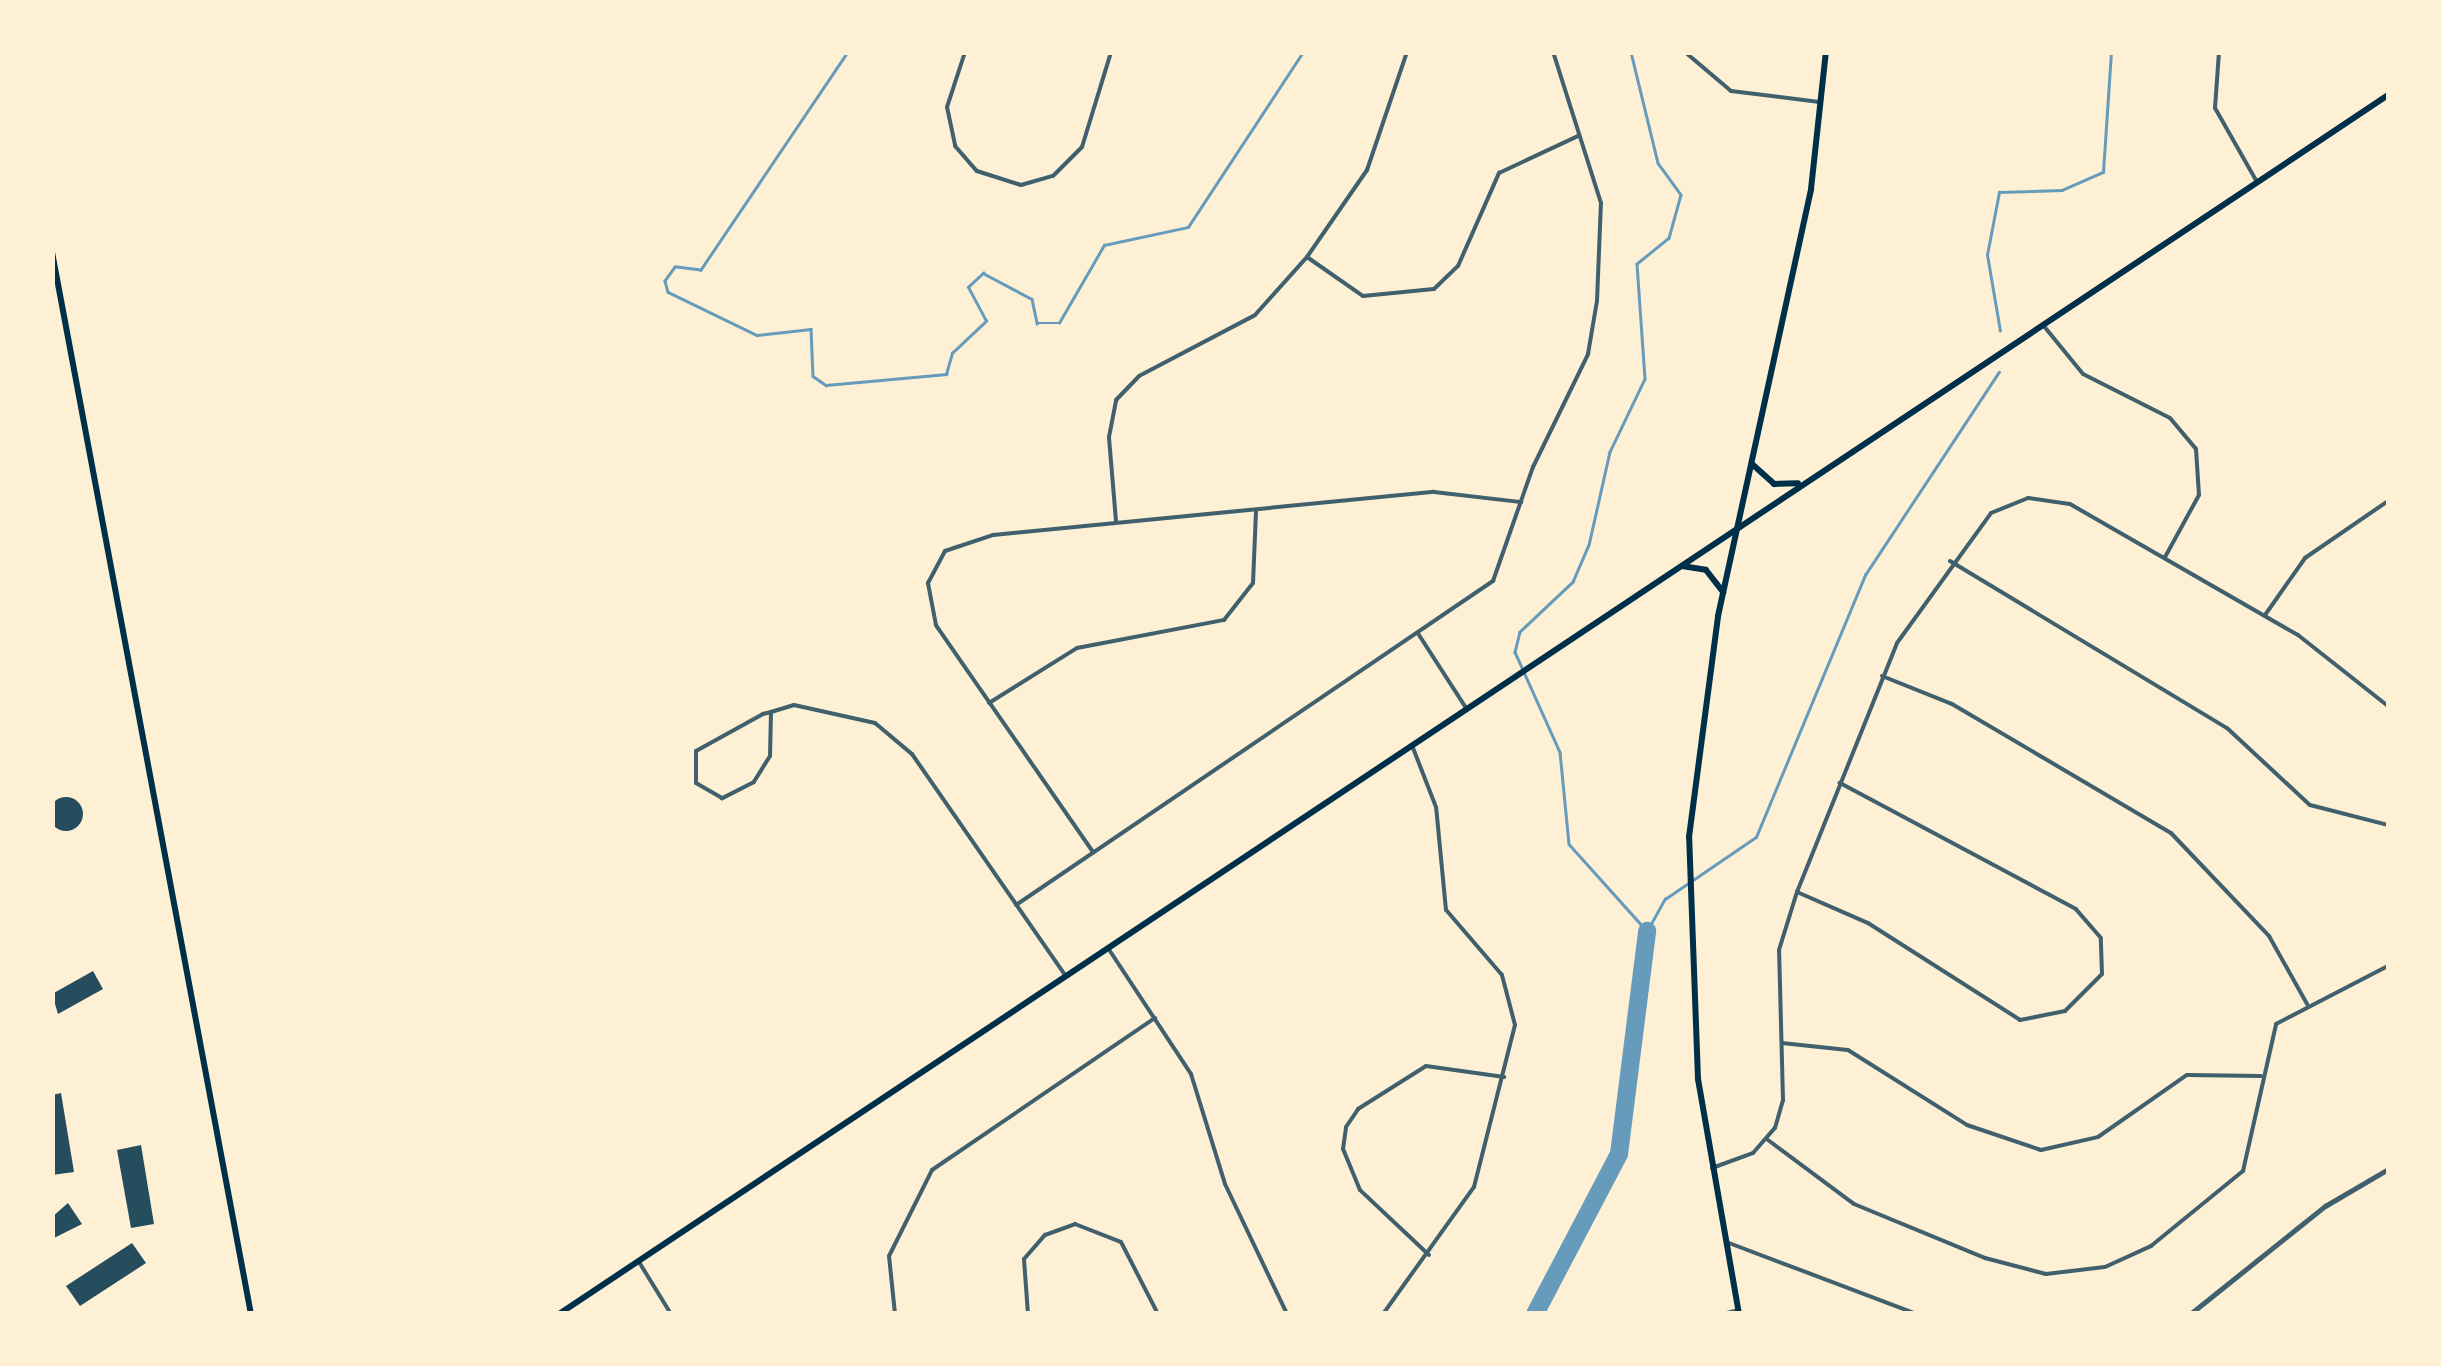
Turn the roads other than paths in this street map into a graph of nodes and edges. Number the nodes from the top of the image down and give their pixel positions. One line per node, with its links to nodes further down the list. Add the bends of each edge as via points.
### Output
1 (965, 52): 2 (street, via 947,107 950,135 977,171 1021,185 1053,176 1082,147)
2 (1111, 52)
3 (1406, 52): 13 (street, via 1368,170)
4 (1553, 52): 10 (street)
5 (1685, 52): 9 (street, via 1711,80 1751,98)
6 (1826, 52): 9 (main road)
7 (2219, 52): 11 (street, via 2215,108)
8 (2388, 95): 11 (main road)
9 (1824, 102): 15 (main road)
10 (1580, 136): 13 (street, via 1499,173 1458,266 1434,289 1363,296); 18 (street, via 1604,226 1592,334)
11 (2257, 182): 14 (main road)
12 (52, 252): 54 (main road)
13 (1307, 257): 20 (street, via 1238,327 1122,392 1109,423)
14 (2043, 325): 16 (main road); 22 (street, via 2082,374 2170,418 2196,449 2199,495)
15 (1752, 464): 16 (main road, via 1774,484); 21 (main road)
16 (1804, 482): 21 (main road)
17 (2388, 501): 26 (street, via 2306,558)
18 (1521, 502): 19 (street, via 1468,490); 27 (street, via 1493,581)
19 (1256, 509): 20 (street); 29 (street, via 1252,583 1224,620 1076,648)
20 (1116, 522): 29 (street, via 969,538 935,564 932,617)
21 (1738, 528): 24 (main road); 25 (main road)
22 (2165, 556): 23 (street, via 2070,504 2028,498 1992,512); 26 (street)
23 (1950, 562): 28 (street); 35 (street, via 2236,735 2310,805)
24 (1681, 566): 25 (main road, via 1706,570); 31 (main road)
25 (1724, 593): 48 (main road, via 1695,751 1688,852)
26 (2266, 615): 30 (street)
27 (1419, 635): 31 (street); 36 (street)
28 (1882, 676): 34 (street); 42 (street, via 1966,712 2171,832 2269,936)
29 (990, 703): 36 (street)
30 (2388, 706)
31 (1466, 708): 33 (main road)
32 (771, 712): 32 (street, via 696,751 696,782 708,794 735,795 754,782 770,756); 38 (street, via 834,709 875,723 912,754)
33 (1410, 744): 39 (main road); 46 (street, via 1436,807 1446,910 1513,999)
34 (1840, 783): 37 (street); 37 (street, via 2076,909 2100,938 2102,974 2066,1011 2020,1020 1876,928)
35 (2388, 824)
36 (1093, 852): 38 (street)
37 (1797, 892): 44 (street, via 1779,950)
38 (1016, 905): 41 (street)
39 (1108, 948): 41 (main road); 43 (street)
40 (2388, 966): 42 (street)
41 (1066, 976): 52 (main road)
42 (2308, 1004): 45 (street, via 2276,1024)
43 (1155, 1018): 57 (street, via 920,1184 889,1256); 60 (street, via 1197,1086 1225,1184)
44 (1782, 1042): 45 (street, via 1848,1050 1944,1114 2040,1150 2098,1137 2187,1075); 47 (street, via 1784,1100)
45 (2264, 1076): 47 (street, via 2256,1140 2235,1180 2136,1256 2081,1272 2014,1269 1874,1214)
46 (1504, 1077): 51 (street, via 1474,1187); 51 (street, via 1426,1066 1358,1109 1346,1127 1343,1149 1360,1190)
47 (1768, 1140): 48 (street)
48 (1712, 1168): 50 (main road)
49 (2388, 1169): 64 (street, via 2325,1206)
50 (1725, 1241): 53 (main road); 63 (street)
51 (1429, 1255): 61 (street)
52 (638, 1261): 55 (main road); 56 (street)
53 (1739, 1312): 62 (street)
54 (251, 1314)
55 (559, 1314)
56 (671, 1314)
57 (896, 1314)
58 (1028, 1314): 59 (street, via 1024,1259 1044,1234 1074,1224 1120,1242)
59 (1158, 1314)
60 (1287, 1314)
61 (1383, 1314)
62 (1723, 1314)
63 (1916, 1314)
64 (2190, 1314)

